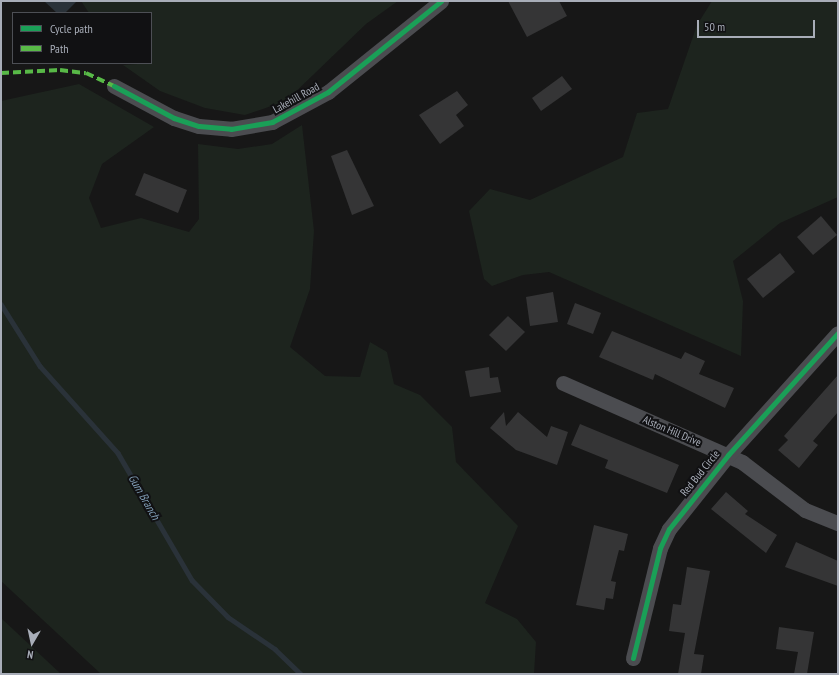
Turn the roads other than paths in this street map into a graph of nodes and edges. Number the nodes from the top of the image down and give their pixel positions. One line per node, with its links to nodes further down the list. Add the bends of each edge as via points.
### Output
1 (441, 1): 2 (street, Lakehill Road, via 328,92 272,122 231,129 199,126 174,118)
2 (114, 86)
3 (838, 332): 5 (street, Red Bud Circle)
4 (562, 383): 5 (street, Alston Hill Drive)
5 (728, 455): 6 (street, Alston Hill Drive, via 805,510); 7 (street, Red Bud Circle, via 669,529 660,548)
6 (838, 524)
7 (633, 658)

